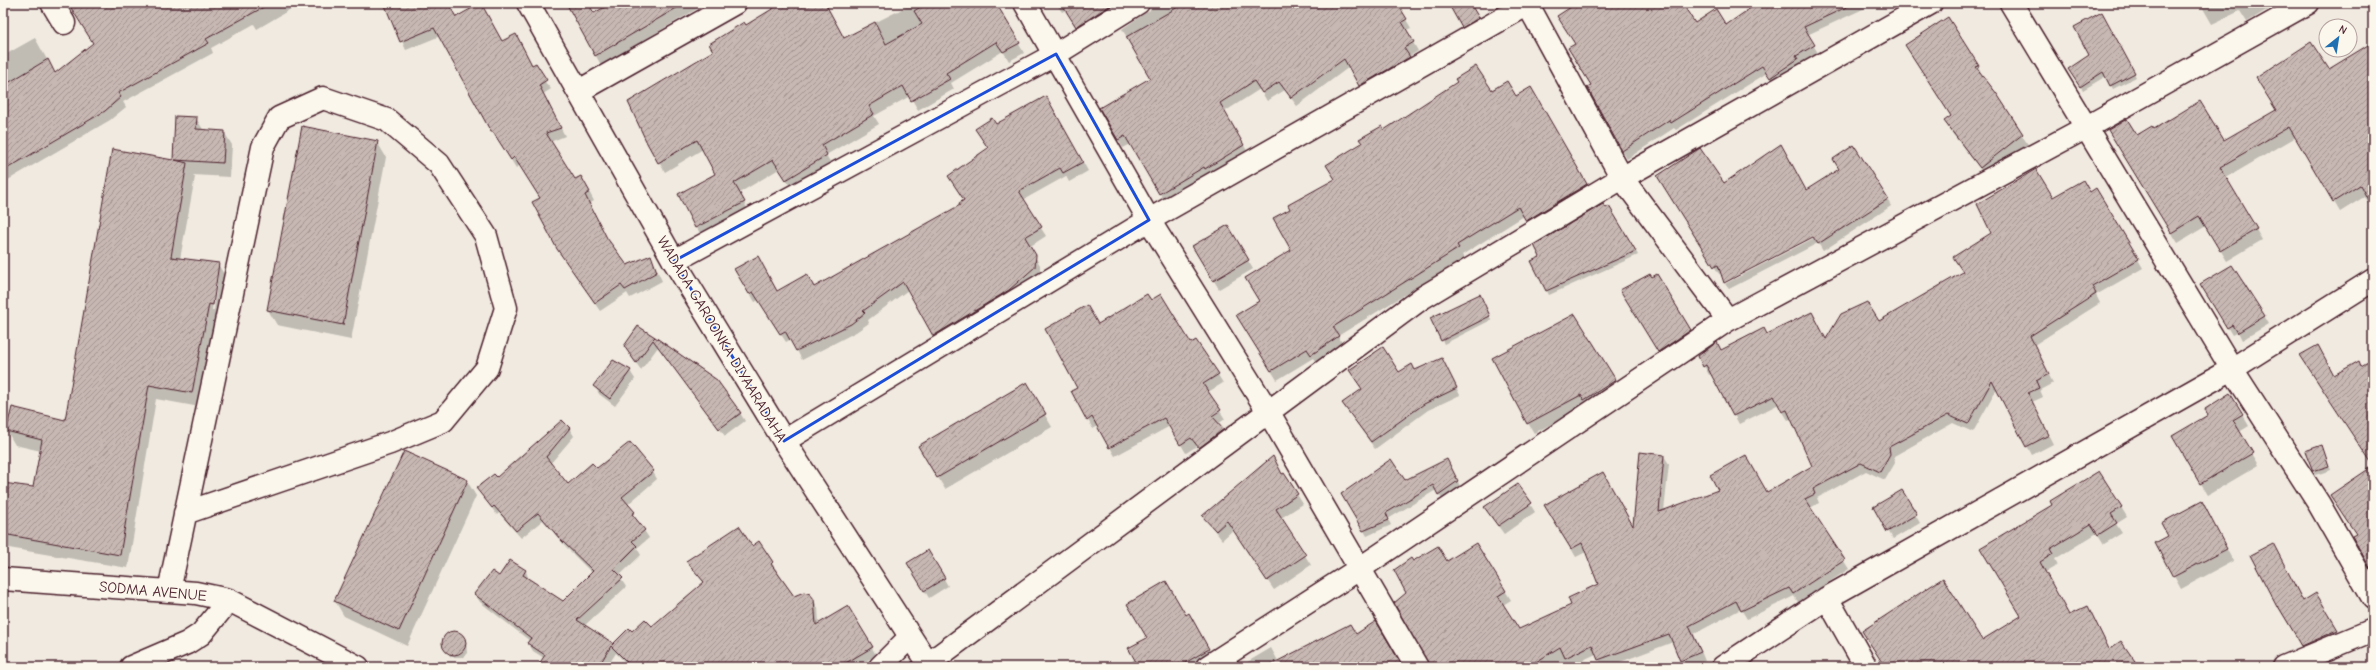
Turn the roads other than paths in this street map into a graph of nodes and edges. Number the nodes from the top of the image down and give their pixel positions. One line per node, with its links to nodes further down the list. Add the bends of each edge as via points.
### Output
1 (52, 3): 10 (street)
2 (528, 3): 12 (street, WADADA GAROONKA DIYAARADAHA)
3 (735, 3): 12 (street)
4 (1025, 3): 11 (street)
5 (1138, 3): 11 (street)
6 (1931, 3): 14 (street)
7 (2011, 3): 13 (street)
8 (2308, 3): 13 (street)
9 (1528, 4): 14 (street); 15 (street)
10 (64, 22)
11 (1056, 54): 15 (street); 16 (street)
12 (579, 91): 16 (street, WADADA GAROONKA DIYAARADAHA)
13 (2087, 127): 18 (street); 19 (street)
14 (1622, 178): 18 (street); 20 (street, via 1422,298)
15 (1149, 220): 20 (street); 21 (street)
16 (674, 261): 21 (street, WADADA GAROONKA DIYAARADAHA)
17 (2373, 280): 19 (street)
18 (1728, 320): 23 (street)
19 (2232, 368): 26 (street); 27 (street, via 2319,504)
20 (1269, 413): 23 (street); 31 (street)
21 (784, 441): 30 (street, WADADA GAROONKA DIYAARADAHA)
22 (185, 513): 22 (street, via 263,147 279,118 323,98 387,120 439,164 486,236 506,308 487,368 443,421 390,443); 25 (street)
23 (1359, 569): 35 (street); 36 (street)
24 (3, 579): 25 (street, SODMA AVENUE)
25 (169, 591): 28 (street, SODMA AVENUE, via 196,593)
26 (1827, 598): 37 (street); 38 (street)
27 (2373, 598)
28 (229, 600): 32 (street, via 201,634 187,643); 33 (street, SODMA AVENUE)
29 (2373, 630): 39 (street)
30 (910, 637): 31 (street, WADADA GAROONKA DIYAARADAHA); 34 (street)
31 (929, 665)
32 (131, 667)
33 (358, 667)
34 (880, 667)
35 (1207, 667)
36 (1417, 667)
37 (1724, 667)
38 (1866, 667)
39 (2284, 667)

